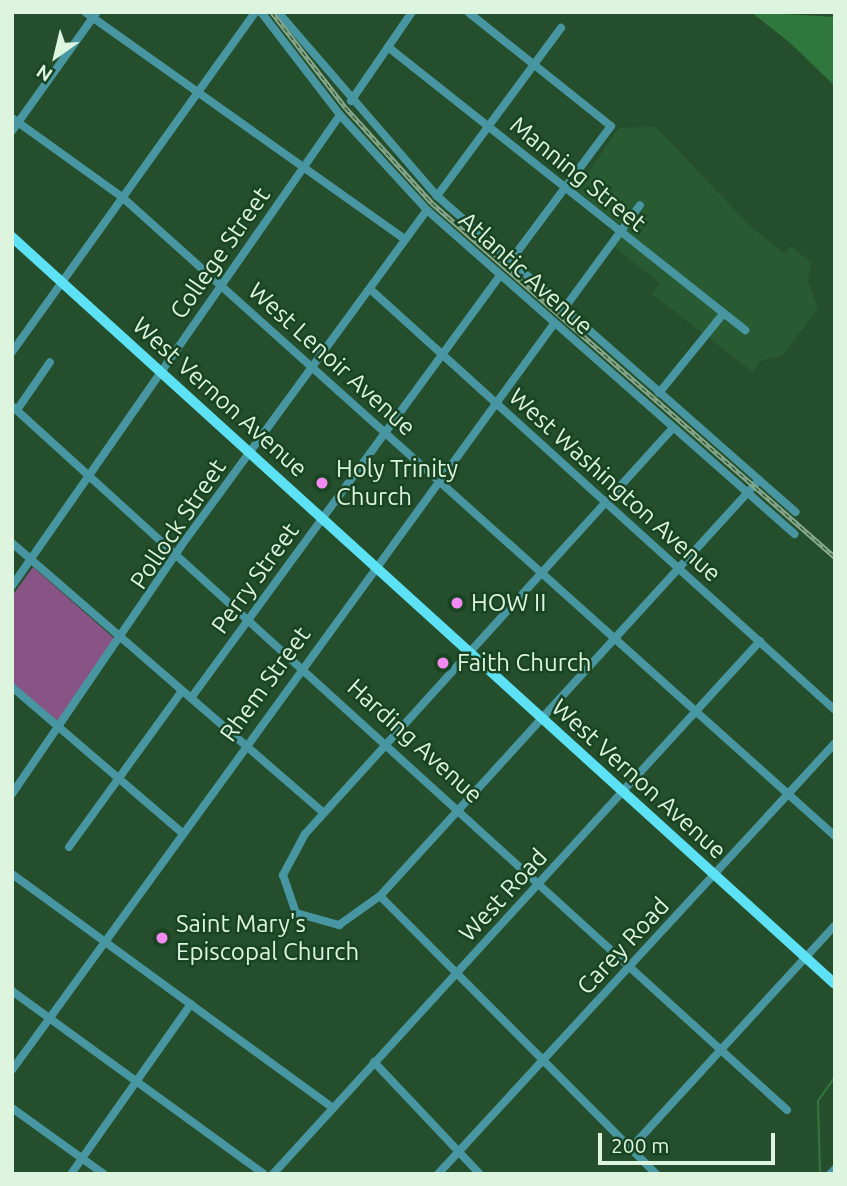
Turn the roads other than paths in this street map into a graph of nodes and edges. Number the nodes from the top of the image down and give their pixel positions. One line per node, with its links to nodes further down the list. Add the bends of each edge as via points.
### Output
1 (85, 12): 7 (street)
2 (255, 12): 11 (street)
3 (261, 12): 13 (street, Atlantic Avenue)
4 (278, 12): 12 (street, Atlantic Avenue)
5 (412, 12): 9 (street)
6 (468, 12): 10 (street)
7 (95, 15): 11 (street); 14 (street)
8 (561, 28): 10 (street)
9 (388, 47): 12 (street); 15 (street, Manning Street)
10 (533, 65): 15 (street); 18 (street, via 611,126)
11 (197, 92): 17 (street); 19 (street)
12 (351, 101): 20 (street, Atlantic Avenue)
13 (340, 115): 17 (street, College Street); 22 (street, Atlantic Avenue)
14 (15, 120): 16 (street); 19 (street, West Lenoir Avenue)
15 (488, 128): 18 (street, Manning Street); 20 (street)
16 (12, 131)
17 (303, 167): 25 (street); 29 (street, College Street)
18 (565, 188): 23 (street, Manning Street); 26 (street)
19 (122, 197): 28 (street); 29 (street, West Lenoir Avenue)
20 (437, 197): 26 (street, Atlantic Avenue)
21 (640, 205): 23 (street)
22 (427, 210): 25 (street, Pollock Street); 27 (street, Atlantic Avenue)
23 (619, 232): 31 (street); 32 (street, Manning Street)
24 (12, 237): 28 (main road, West Vernon Avenue)
25 (405, 239): 30 (street, Pollock Street)
26 (509, 263): 31 (street, Atlantic Avenue)
27 (499, 277): 33 (street, Atlantic Avenue); 36 (street, Perry Street)
28 (62, 282): 35 (street); 39 (main road, West Vernon Avenue)
29 (222, 287): 38 (street, West Lenoir Avenue); 39 (street, College Street)
30 (370, 289): 36 (street, West Washington Avenue); 38 (street, Pollock Street)
31 (563, 310): 40 (street, Atlantic Avenue)
32 (723, 314): 34 (street, Manning Street); 40 (street)
33 (553, 325): 41 (street, Rhem Street); 43 (street, Atlantic Avenue)
34 (745, 330)
35 (12, 352)
36 (442, 355): 41 (street, West Washington Avenue); 44 (street, Perry Street)
37 (50, 362): 42 (street)
38 (313, 367): 44 (street, West Lenoir Avenue); 45 (street, Pollock Street)
39 (161, 371): 45 (main road, West Vernon Avenue); 46 (street, College Street)
40 (659, 393): 47 (street, Atlantic Avenue)
41 (495, 402): 48 (street, Rhem Street); 50 (street, West Washington Avenue)
42 (15, 408): 46 (street, Harding Avenue)
43 (673, 429): 49 (street, Atlantic Avenue); 50 (street)
44 (386, 433): 48 (street, West Lenoir Avenue); 52 (street, Perry Street)
45 (251, 452): 52 (main road, West Vernon Avenue); 55 (street, Pollock Street)
46 (92, 472): 55 (street, Harding Avenue); 56 (street, College Street)
47 (759, 480): 49 (street); 51 (street, Atlantic Avenue)
48 (439, 481): 57 (street, Rhem Street); 59 (street, West Lenoir Avenue)
49 (747, 494): 53 (street, Atlantic Avenue); 58 (street)
50 (606, 501): 58 (street, West Washington Avenue); 59 (street)
51 (796, 512)
52 (323, 518): 57 (main road, West Vernon Avenue); 61 (street, Perry Street)
53 (794, 534)
54 (12, 544): 56 (street)
55 (179, 552): 61 (street, Harding Avenue); 62 (street, Pollock Street)
56 (31, 559): 60 (street, College Street); 62 (street)
57 (376, 567): 65 (main road, West Vernon Avenue); 66 (street, Rhem Street)
58 (679, 569): 63 (street); 64 (street, West Washington Avenue)
59 (541, 573): 63 (street, West Lenoir Avenue); 65 (street)
60 (12, 586)
61 (250, 617): 66 (street, Harding Avenue); 69 (street, Perry Street)
62 (122, 639): 68 (street); 73 (street, Pollock Street)
63 (615, 639): 71 (street, West Lenoir Avenue); 72 (street)
64 (760, 641): 70 (street, West Washington Avenue); 71 (street, West Road)
65 (469, 653): 72 (main road, West Vernon Avenue); 74 (street)
66 (303, 665): 74 (street, Harding Avenue); 76 (street, Rhem Street)
67 (12, 687): 73 (street)
68 (182, 691): 69 (street); 77 (street)
69 (191, 698): 76 (street)
70 (835, 710)
71 (696, 711): 78 (street, West Road); 80 (street, West Lenoir Avenue)
72 (542, 720): 78 (main road, West Vernon Avenue); 81 (street)
73 (59, 727): 77 (street); 79 (street, Pollock Street)
74 (387, 741): 81 (street, Harding Avenue); 82 (street)
75 (835, 743): 80 (street, Carey Road)
76 (245, 744): 82 (street); 83 (street, Rhem Street)
77 (118, 779): 83 (street); 85 (street)
78 (623, 792): 87 (main road, West Vernon Avenue); 88 (street, West Road)
79 (12, 794)
80 (788, 794): 84 (street, West Lenoir Avenue); 87 (street, Carey Road)
81 (461, 808): 88 (street, Harding Avenue); 89 (street)
82 (323, 812): 89 (street, via 284,869 292,909 317,924 339,925)
83 (181, 832): 91 (street, Rhem Street)
84 (835, 836)
85 (69, 847)
86 (12, 874): 91 (street)
87 (715, 876): 92 (main road, West Vernon Avenue); 93 (street, Carey Road)
88 (540, 883): 93 (street, Harding Avenue); 94 (street, West Road)
89 (380, 896): 94 (street)
90 (835, 925): 92 (street)
91 (104, 941): 97 (street); 98 (street, Rhem Street)
92 (805, 957): 95 (main road, West Vernon Avenue); 99 (street)
93 (630, 967): 99 (street, Harding Avenue); 101 (street, Carey Road)
94 (456, 974): 100 (street, West Road); 101 (street)
95 (835, 984)
96 (12, 991): 98 (street)
97 (191, 1004): 103 (street); 104 (street)
98 (49, 1018): 102 (street, Rhem Street); 103 (street)
99 (721, 1049): 106 (street, Harding Avenue); 107 (street)
100 (373, 1062): 104 (street, West Road); 108 (street)
101 (540, 1062): 107 (street); 108 (street, Carey Road)
102 (12, 1070)
103 (136, 1081): 109 (street); 113 (street)
104 (332, 1107): 114 (street, West Road)
105 (12, 1108): 109 (street)
106 (787, 1110)
107 (630, 1149): 117 (street)
108 (458, 1151): 115 (street, Carey Road); 116 (street)
109 (82, 1158): 111 (street); 112 (street)
110 (835, 1169): 118 (street)
111 (71, 1174)
112 (104, 1174)
113 (264, 1174)
114 (273, 1174)
115 (438, 1174)
116 (480, 1174)
117 (656, 1174)
118 (830, 1174)

